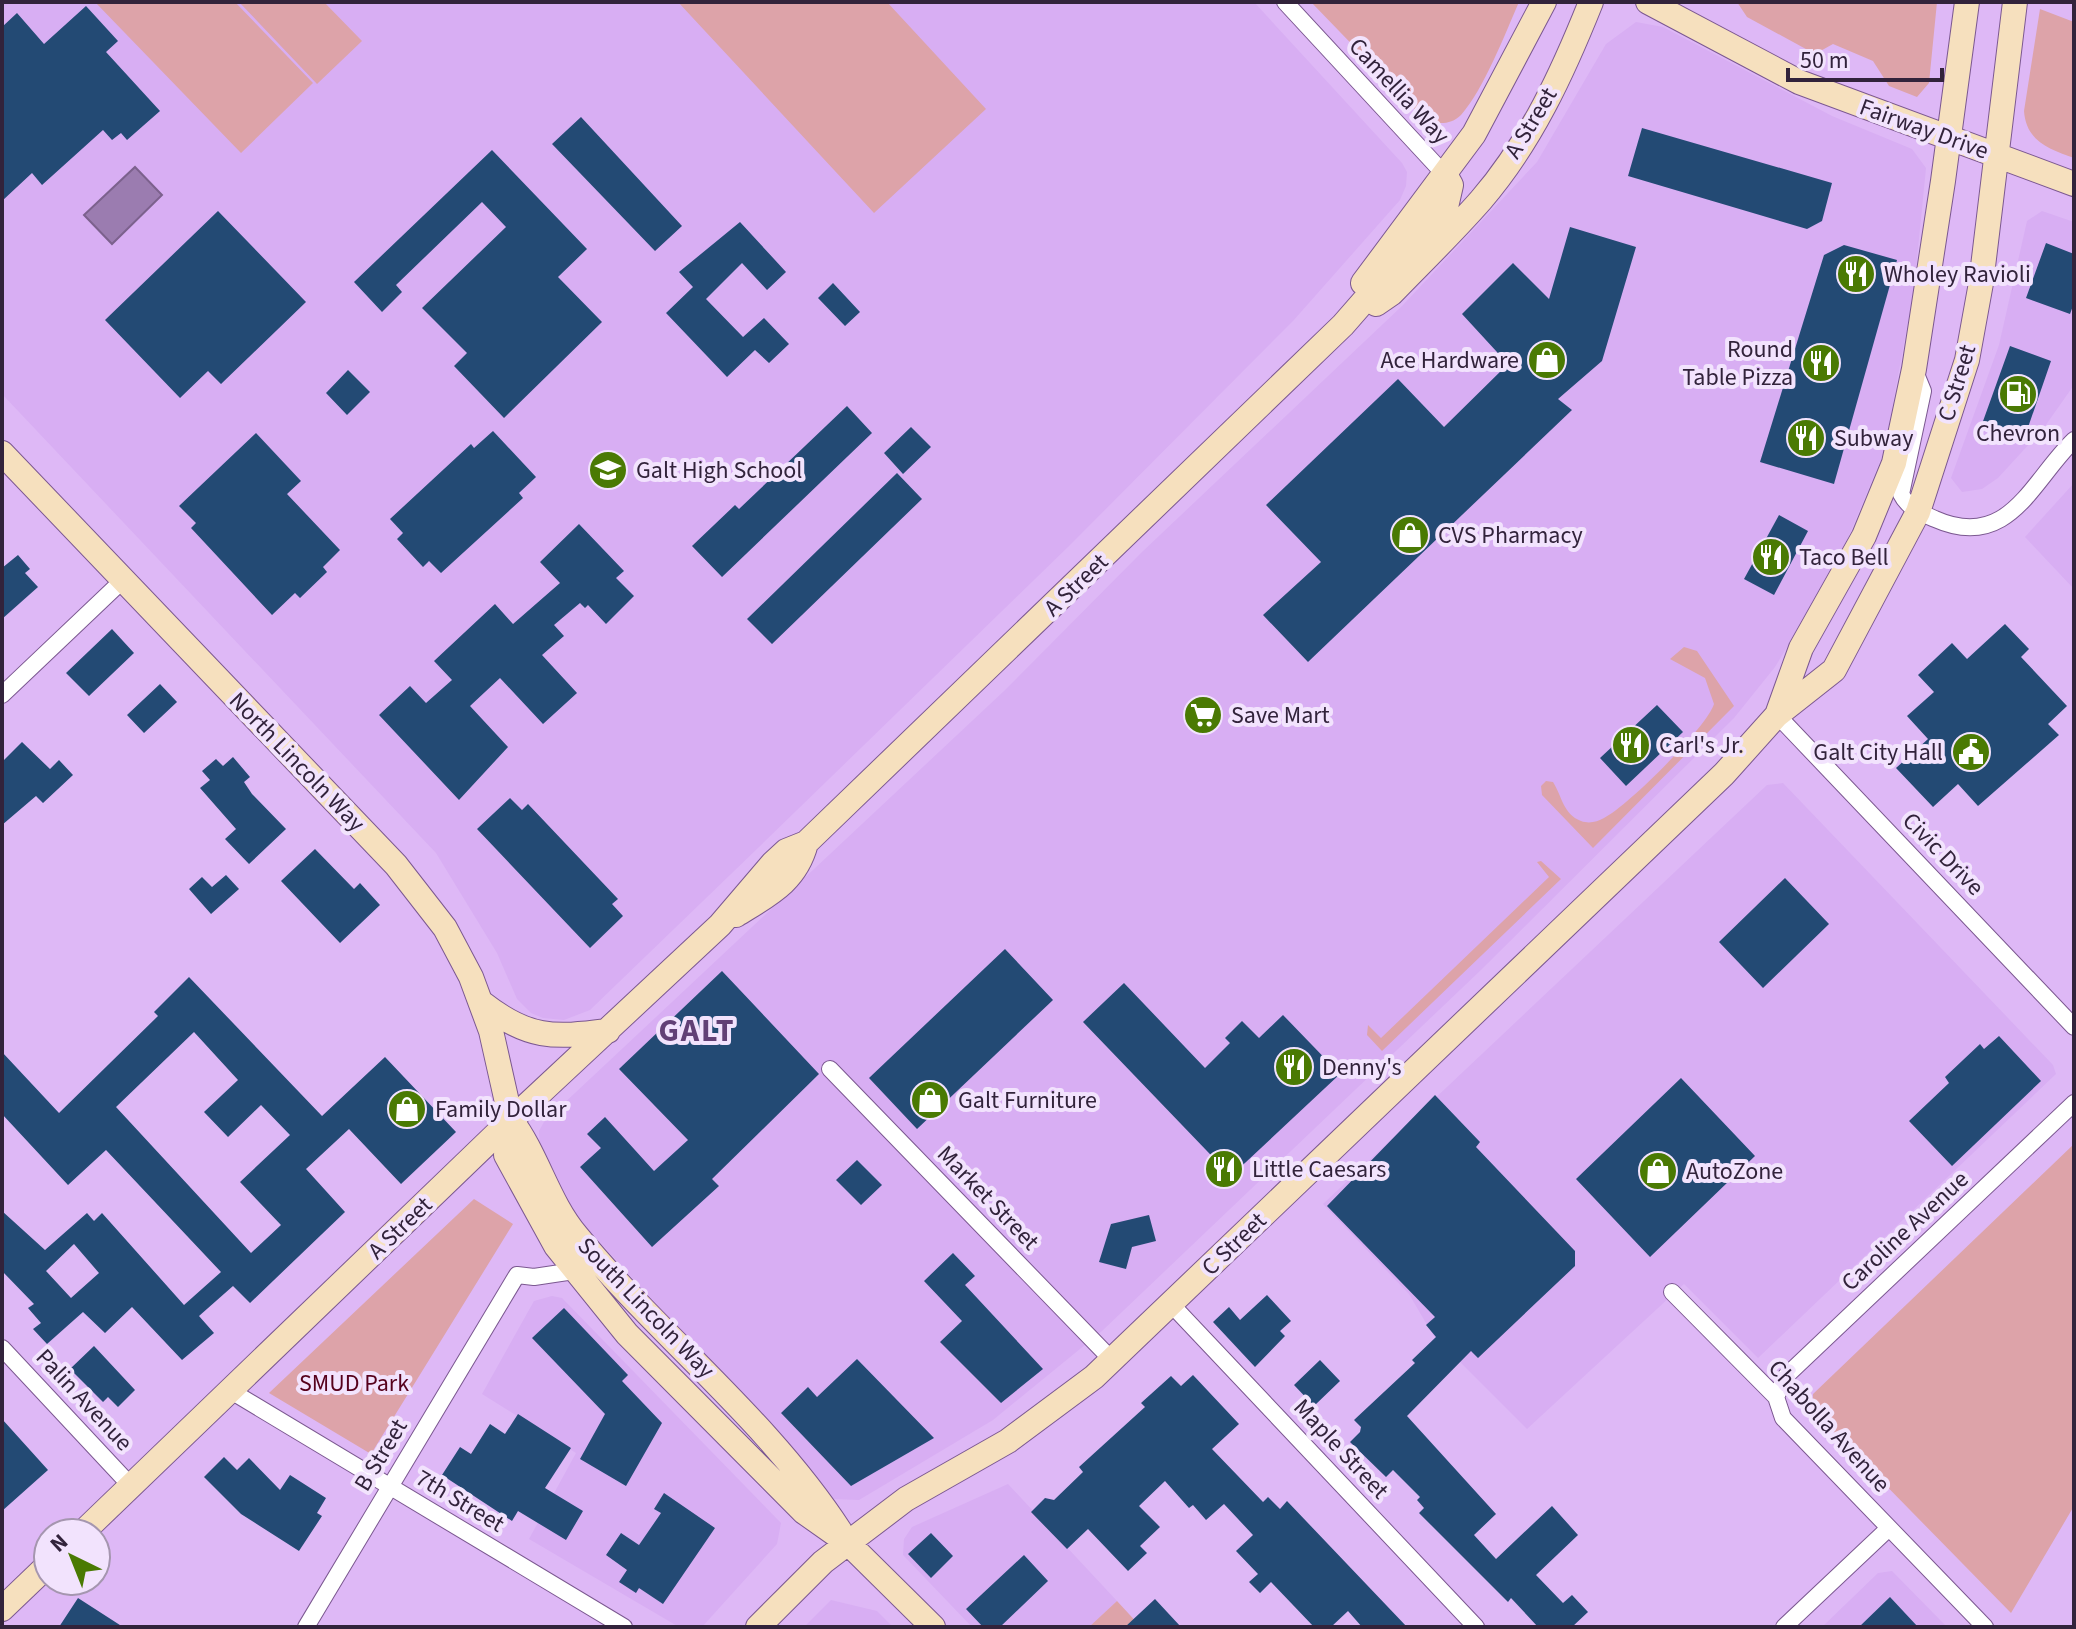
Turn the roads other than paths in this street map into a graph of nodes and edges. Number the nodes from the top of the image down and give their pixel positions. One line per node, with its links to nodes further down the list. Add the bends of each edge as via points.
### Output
1 (1285, 2): 9 (street, Camellia Way)
2 (1544, 2): 9 (main road, A Street, via 1503,86)
3 (1591, 2): 11 (main road, A Street, via 1550,96 1482,199 1392,293)
4 (1648, 2): 7 (main road, Fairway Drive, via 1799,82)
5 (1967, 2): 7 (main road, C Street)
6 (2015, 2): 8 (main road, C Street)
7 (1949, 139): 8 (main road, Fairway Drive); 12 (main road, C Street)
8 (1994, 155): 10 (main road, Fairway Drive); 15 (main road, C Street, via 1967,360)
9 (1446, 176): 11 (main road, A Street, via 1369,271)
10 (2074, 184)
11 (1343, 325): 21 (main road, A Street, via 806,843 779,857 720,925)
12 (1914, 369): 15 (street, via 1923,391 1901,494); 18 (main road, C Street, via 1894,463 1864,536 1801,648)
13 (2074, 440): 15 (street, via 2025,503 2002,519 1962,526)
14 (2, 453): 16 (main road, North Lincoln Way)
15 (1918, 512): 18 (main road, C Street, via 1834,670)
16 (123, 580): 17 (street); 19 (main road, North Lincoln Way, via 423,898 462,957)
17 (2, 695)
18 (1777, 715): 20 (street, Civic Drive); 27 (main road, C Street, via 1724,774)
19 (482, 1003): 21 (main road, via 507,1023 545,1036); 24 (main road, North Lincoln Way)
20 (2074, 1027)
21 (608, 1031): 24 (main road, A Street)
22 (830, 1069): 29 (street, Market Street)
23 (2074, 1103): 31 (street, Caroline Avenue, via 1786,1376)
24 (511, 1120): 25 (main road, South Lincoln Way, via 506,1155 541,1226); 30 (main road, A Street); 36 (main road, South Lincoln Way, via 574,1233 752,1418)
25 (574, 1271): 33 (street, B Street, via 517,1275); 36 (main road, South Lincoln Way, via 627,1334 804,1512)
26 (1672, 1292): 31 (street, Chabolla Avenue)
27 (1171, 1304): 29 (main road, C Street); 43 (street, Maple Street)
28 (2, 1348): 32 (street, Palin Avenue)
29 (1112, 1360): 36 (main road, C Street, via 1057,1408 906,1499)
30 (231, 1391): 32 (main road, A Street); 33 (street, 7th Street)
31 (1776, 1397): 35 (street, Chabolla Avenue, via 1783,1418)
32 (131, 1486): 34 (main road, A Street)
33 (390, 1486): 39 (street, B Street); 40 (street, 7th Street)
34 (99, 1517)
35 (1889, 1528): 44 (street); 45 (street, Chabolla Avenue)
36 (848, 1543): 41 (main road, C Street); 42 (main road, South Lincoln Way)
37 (32, 1580): 38 (main road)
38 (2, 1609)
39 (306, 1627)
40 (624, 1627)
41 (758, 1627)
42 (933, 1627)
43 (1476, 1627)
44 (1784, 1627)
45 (1985, 1627)

